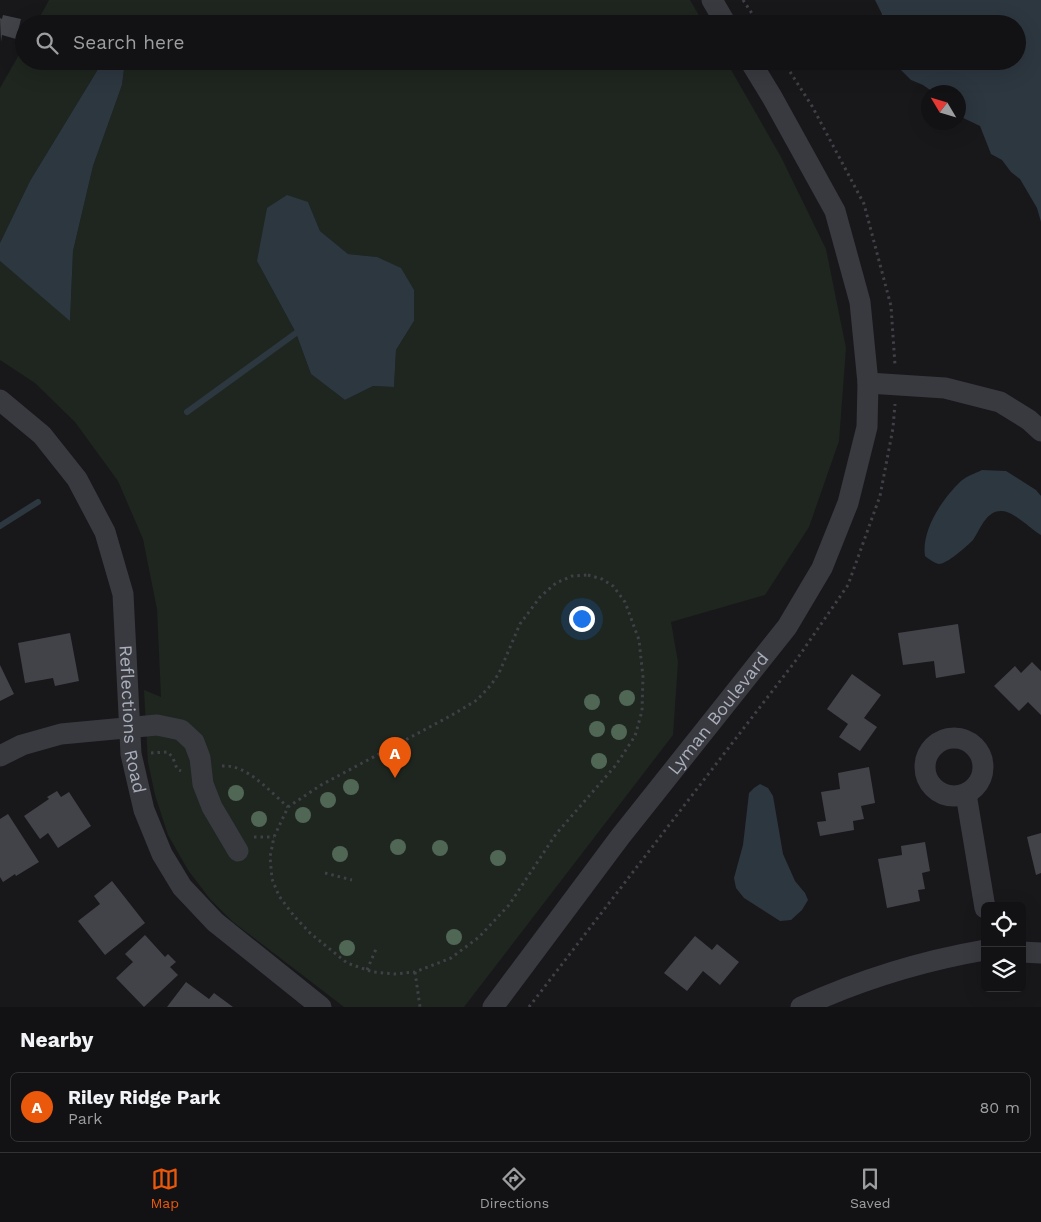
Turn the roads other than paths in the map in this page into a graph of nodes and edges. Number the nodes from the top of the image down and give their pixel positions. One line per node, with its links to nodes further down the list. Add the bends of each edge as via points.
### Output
1 (712, 0): 2 (street)
2 (721, 15)
3 (756, 70): 4 (street, Lyman Boulevard, via 835,212 860,302)
4 (868, 383): 6 (street, via 945,388 1000,402); 16 (street, Lyman Boulevard, via 867,427 848,503 822,568 792,619 620,837)
5 (0, 400): 7 (street, Reflections Road, via 48,442 77,479 105,532 123,594)
6 (1041, 431)
7 (129, 727): 8 (street, via 61,734 22,745); 10 (street, via 162,725 181,730 194,742 200,758 203,784 212,807); 15 (street, Reflections Road, via 130,754 144,810 162,854 182,887 215,922)
8 (0, 756)
9 (966, 794): 11 (street)
10 (238, 851)
11 (984, 902)
12 (981, 951): 17 (street, via 905,968 841,989)
13 (1026, 952): 14 (street)
14 (1041, 953)
15 (320, 1007)
16 (493, 1007)
17 (801, 1007)

